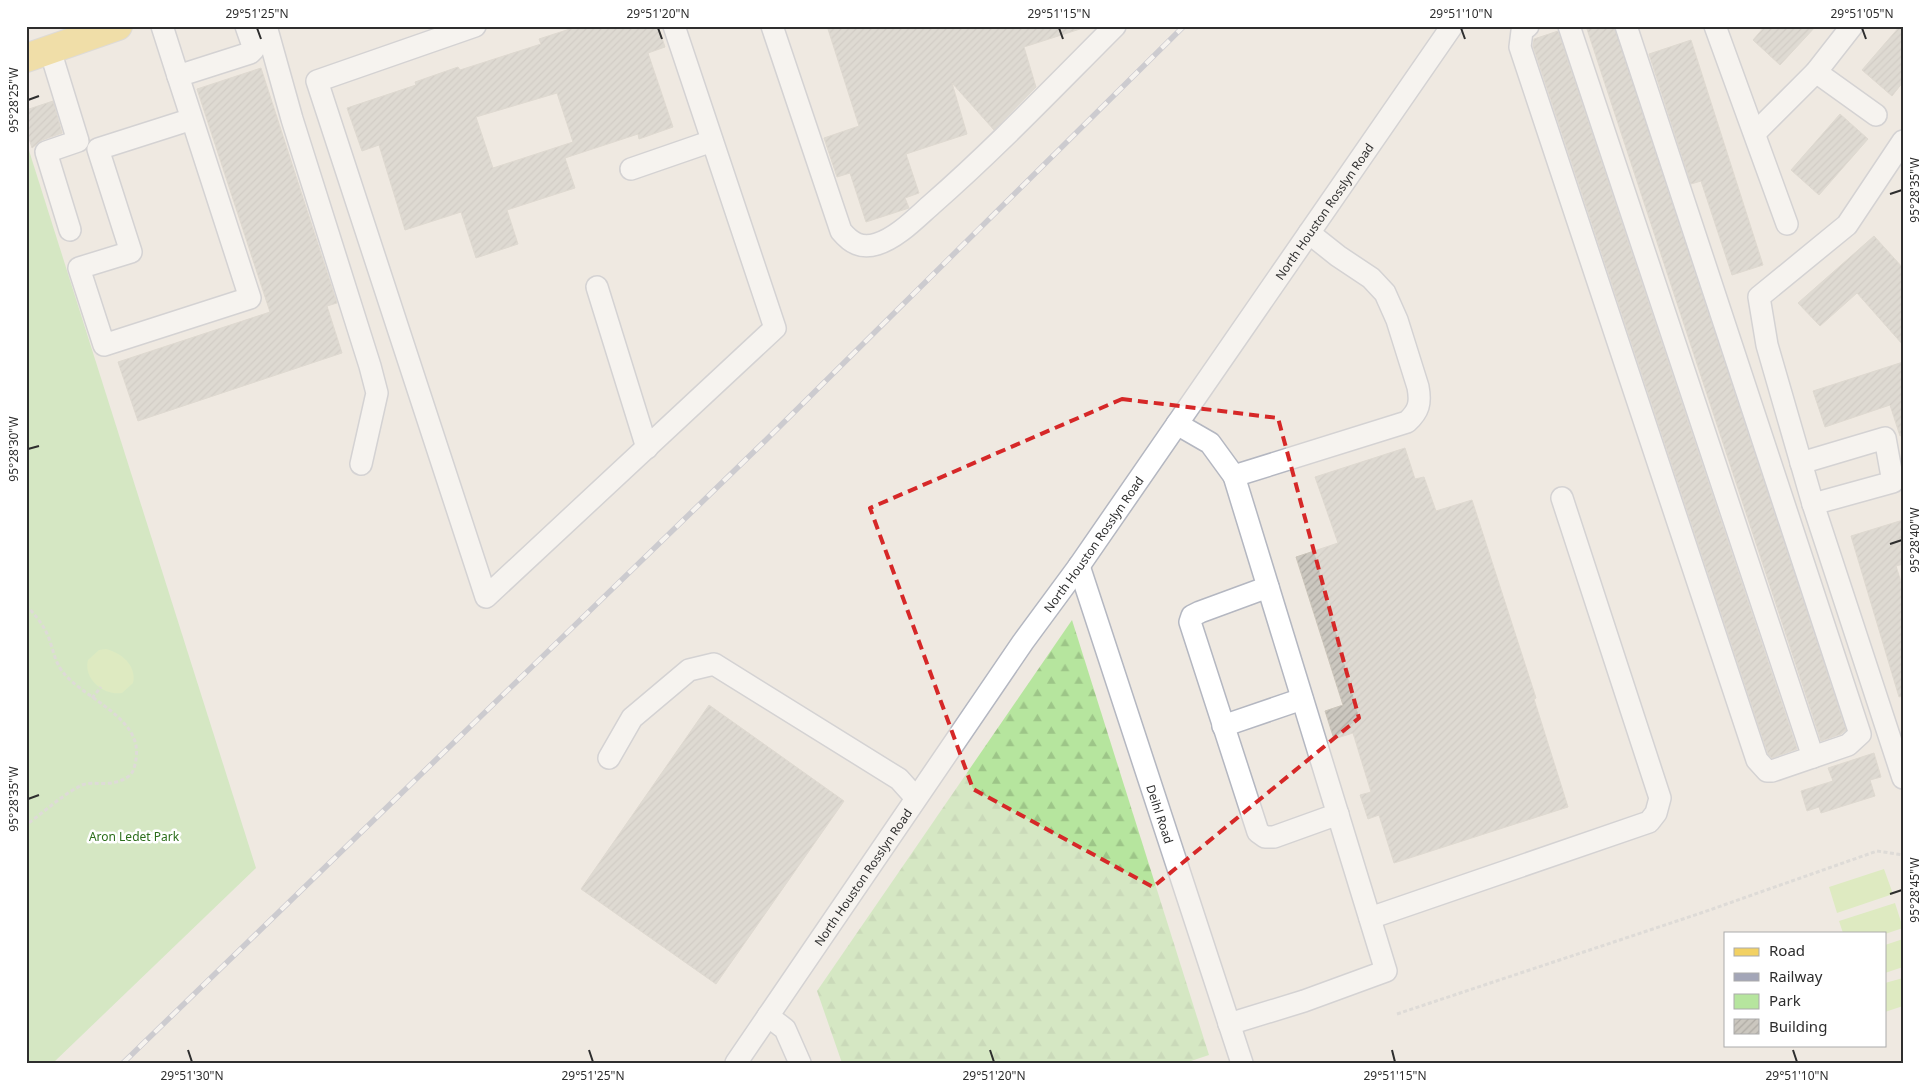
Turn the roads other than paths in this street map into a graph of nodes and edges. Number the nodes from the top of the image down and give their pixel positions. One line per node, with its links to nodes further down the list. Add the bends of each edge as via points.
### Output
1 (118, 26): 15 (main road)
2 (162, 26): 17 (street)
3 (246, 26): 17 (street, via 254,49 250,53)
4 (266, 26): 31 (street, via 377,393)
5 (476, 26): 29 (street, via 317,81 486,597)
6 (674, 26): 21 (street)
7 (772, 26): 8 (street, via 841,231 849,241 864,247 879,244 905,227 942,195)
8 (1115, 26)
9 (1452, 26): 26 (street, North Houston Rosslyn Road)
10 (1528, 26): 39 (street, via 1522,31 1520,47 1757,760 1767,771 1772,771)
11 (1569, 26): 39 (street)
12 (1626, 26): 39 (street, via 1860,734 1848,745)
13 (1715, 26): 20 (street)
14 (1852, 26): 16 (street)
15 (38, 54): 25 (street, via 78,141 46,152)
16 (1816, 72): 18 (street); 20 (street)
17 (178, 76): 19 (street)
18 (1876, 115)
19 (192, 119): 19 (street, via 98,149 131,252 79,268 104,345 250,298)
20 (1755, 133): 24 (street)
21 (712, 141): 23 (street); 29 (street, via 776,328)
22 (1903, 141): 30 (street, via 1847,225 1759,297 1767,345)
23 (631, 169)
24 (1787, 224)
25 (70, 230)
26 (1309, 233): 28 (street, North Houston Rosslyn Road); 32 (street, via 1372,278 1385,293 1418,387 1418,411 1407,422)
27 (597, 287): 29 (street)
28 (1177, 424): 32 (street, via 1210,443); 35 (street, North Houston Rosslyn Road)
29 (647, 448)
30 (1801, 463): 34 (street); 34 (street, via 1885,438 1893,482)
31 (361, 464)
32 (1234, 476): 36 (street)
33 (1562, 498): 44 (street, via 1660,798 1656,813 1649,822)
34 (1814, 504): 41 (street)
35 (1079, 566): 42 (street, North Houston Rosslyn Road); 46 (street, Deihl Road)
36 (1268, 587): 37 (street); 38 (street, via 1192,616 1190,622)
37 (1302, 699): 38 (street); 43 (street)
38 (1223, 726): 43 (street, via 1258,832 1274,837)
39 (1813, 757)
40 (609, 758): 42 (street, via 632,718 690,670 714,664 899,779)
41 (1903, 778)
42 (916, 798): 45 (street, North Houston Rosslyn Road)
43 (1338, 814): 44 (street)
44 (1370, 918): 46 (street, via 1386,971)
45 (768, 1016): 48 (street, North Houston Rosslyn Road); 49 (street, via 785,1028)
46 (1229, 1024): 47 (street, Deihl Road)
47 (1236, 1061)
48 (736, 1063)
49 (800, 1063)

